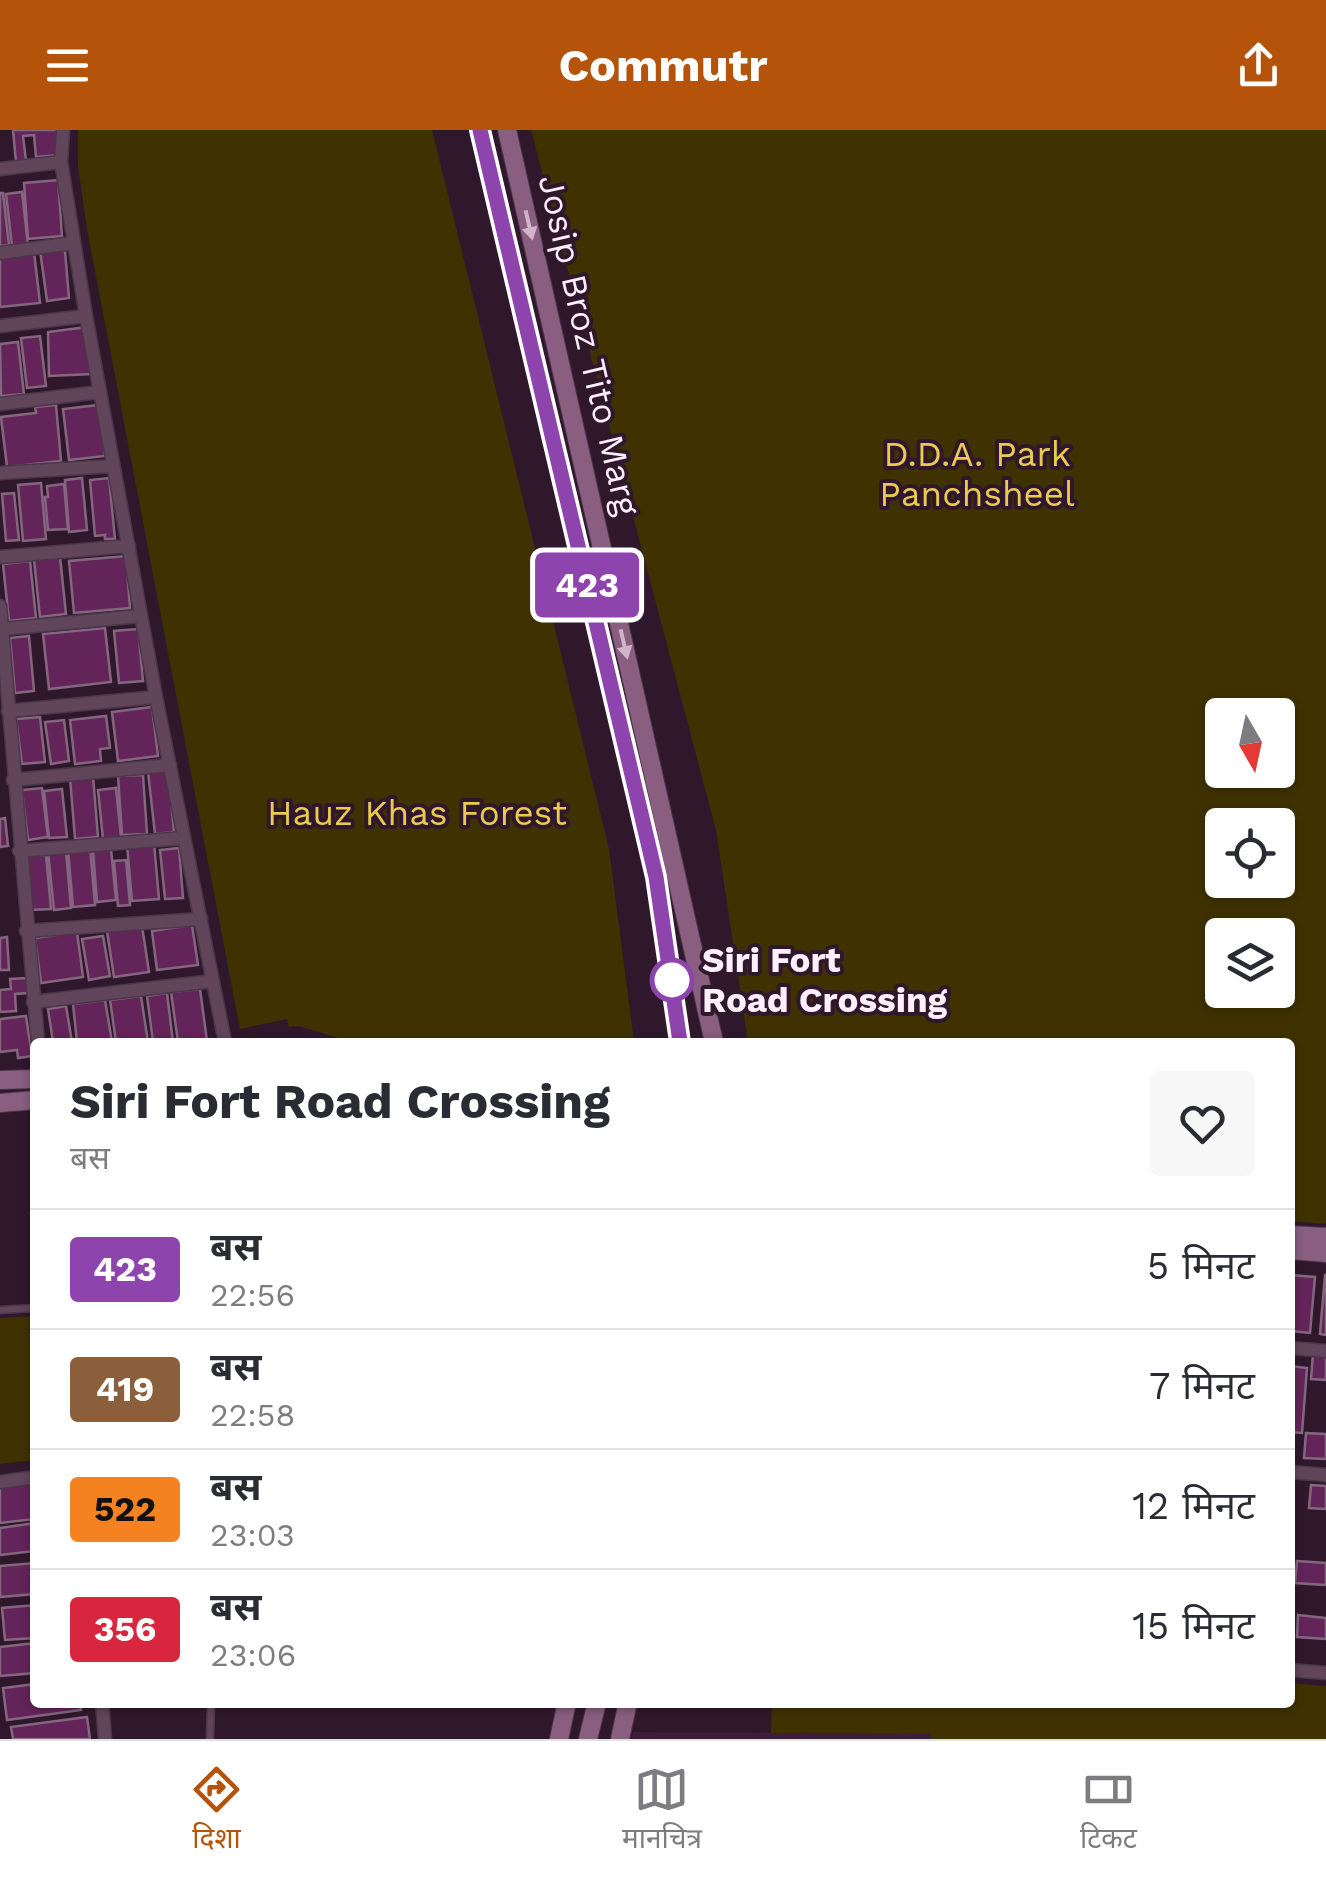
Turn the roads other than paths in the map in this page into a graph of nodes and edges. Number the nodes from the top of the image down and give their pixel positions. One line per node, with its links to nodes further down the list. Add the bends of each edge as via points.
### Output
1 (63, 130): 4 (street)
2 (480, 130): 31 (main road, Josip Broz Tito Marg, via 656,877)
3 (507, 130): 32 (main road, Josip Broz Tito Marg, one-way to 32)
4 (62, 162): 5 (street); 6 (street)
5 (0, 170)
6 (73, 242): 7 (street); 8 (street)
7 (0, 253)
8 (86, 316): 9 (street); 10 (street)
9 (0, 326)
10 (100, 392): 11 (street); 12 (street)
11 (0, 404)
12 (113, 466): 13 (street); 14 (street)
13 (0, 474)
14 (128, 546): 15 (street); 17 (street)
15 (0, 557)
16 (0, 606): 18 (street)
17 (142, 616): 18 (street); 19 (street)
18 (2, 629): 20 (street)
19 (156, 697): 20 (street); 21 (street)
20 (8, 711): 22 (street)
21 (170, 765): 22 (street); 23 (street)
22 (13, 780): 24 (street)
23 (184, 838): 24 (street); 25 (street)
24 (20, 851): 26 (street)
25 (201, 919): 26 (street); 27 (street)
26 (26, 931): 28 (street)
27 (213, 981): 28 (street); 30 (street)
28 (33, 1002): 29 (street)
29 (38, 1038)
30 (224, 1038)
31 (679, 1038)
32 (713, 1038)
33 (30, 1079): 34 (main road)
34 (0, 1080)
35 (30, 1100): 36 (main road)
36 (0, 1103)
37 (1295, 1235): 38 (main road)
38 (1326, 1238)
39 (1295, 1251): 40 (main road)
40 (1326, 1254)
41 (30, 1308): 42 (lane)
42 (0, 1310)
43 (1295, 1348): 44 (street)
44 (1326, 1351)
45 (1295, 1472): 46 (street)
46 (1326, 1475)
47 (30, 1478): 48 (street)
48 (0, 1482)
49 (1295, 1670): 50 (street)
50 (1326, 1673)
51 (102, 1708): 56 (street)
52 (212, 1708): 57 (lane)
53 (566, 1708): 58 (main road)
54 (596, 1708): 59 (main road)
55 (627, 1708): 60 (main road)
56 (105, 1739)
57 (210, 1739)
58 (559, 1739)
59 (588, 1739)
60 (620, 1739)

